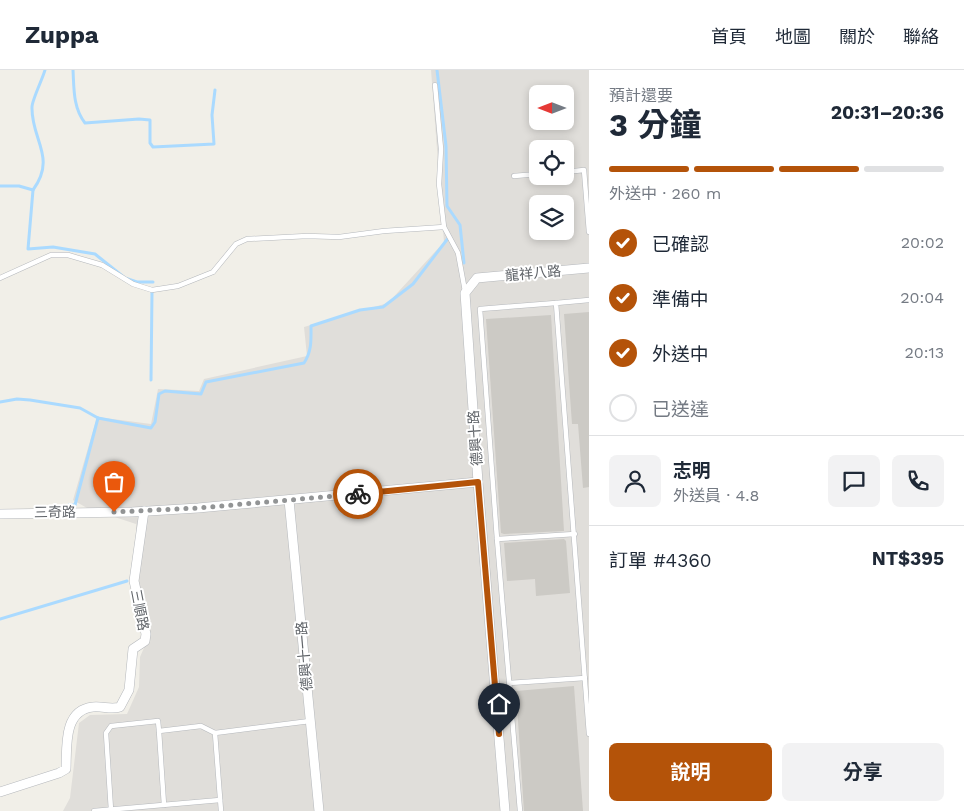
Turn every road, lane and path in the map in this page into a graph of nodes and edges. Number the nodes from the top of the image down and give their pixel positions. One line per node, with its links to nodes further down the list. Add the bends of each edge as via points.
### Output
1 (435, 85): 5 (lane)
2 (574, 171): 6 (lane, via 584,170)
3 (529, 175): 4 (lane)
4 (514, 176)
5 (444, 228): 8 (lane, via 384,231 338,238 247,239 236,244 213,272 178,286 152,290 133,284 102,265 68,255 51,255); 9 (lane, via 458,253)
6 (589, 232)
7 (589, 268): 9 (street, 龍祥八路, via 477,278)
8 (0, 278)
9 (465, 293): 12 (street, 德興十路)
10 (589, 300): 11 (lane)
11 (556, 302): 16 (lane); 17 (lane, via 480,309)
12 (478, 482): 13 (street, 三奇路); 31 (street, 德興十路)
13 (289, 500): 14 (street, 三奇路); 20 (street, 德興十一路)
14 (144, 511): 15 (street, 三奇路); 24 (street, 三順路, via 134,581 146,634 145,641 133,649 129,690 120,707 92,707 78,713 71,721 66,769)
15 (0, 514)
16 (575, 534): 17 (lane); 18 (lane)
17 (498, 540): 19 (lane)
18 (585, 678): 19 (lane); 23 (lane)
19 (509, 683): 32 (lane)
20 (310, 721): 22 (lane); 30 (street, 德興十一路)
21 (159, 732): 22 (lane, via 201,726); 26 (lane); 27 (lane, via 158,722 112,726 106,733)
22 (215, 734): 25 (lane)
23 (589, 734)
24 (0, 792)
25 (220, 800): 26 (lane); 29 (lane)
26 (164, 805): 27 (lane)
27 (110, 810): 28 (lane)
28 (94, 811)
29 (221, 811)
30 (319, 811)
31 (505, 811)
32 (520, 811)

